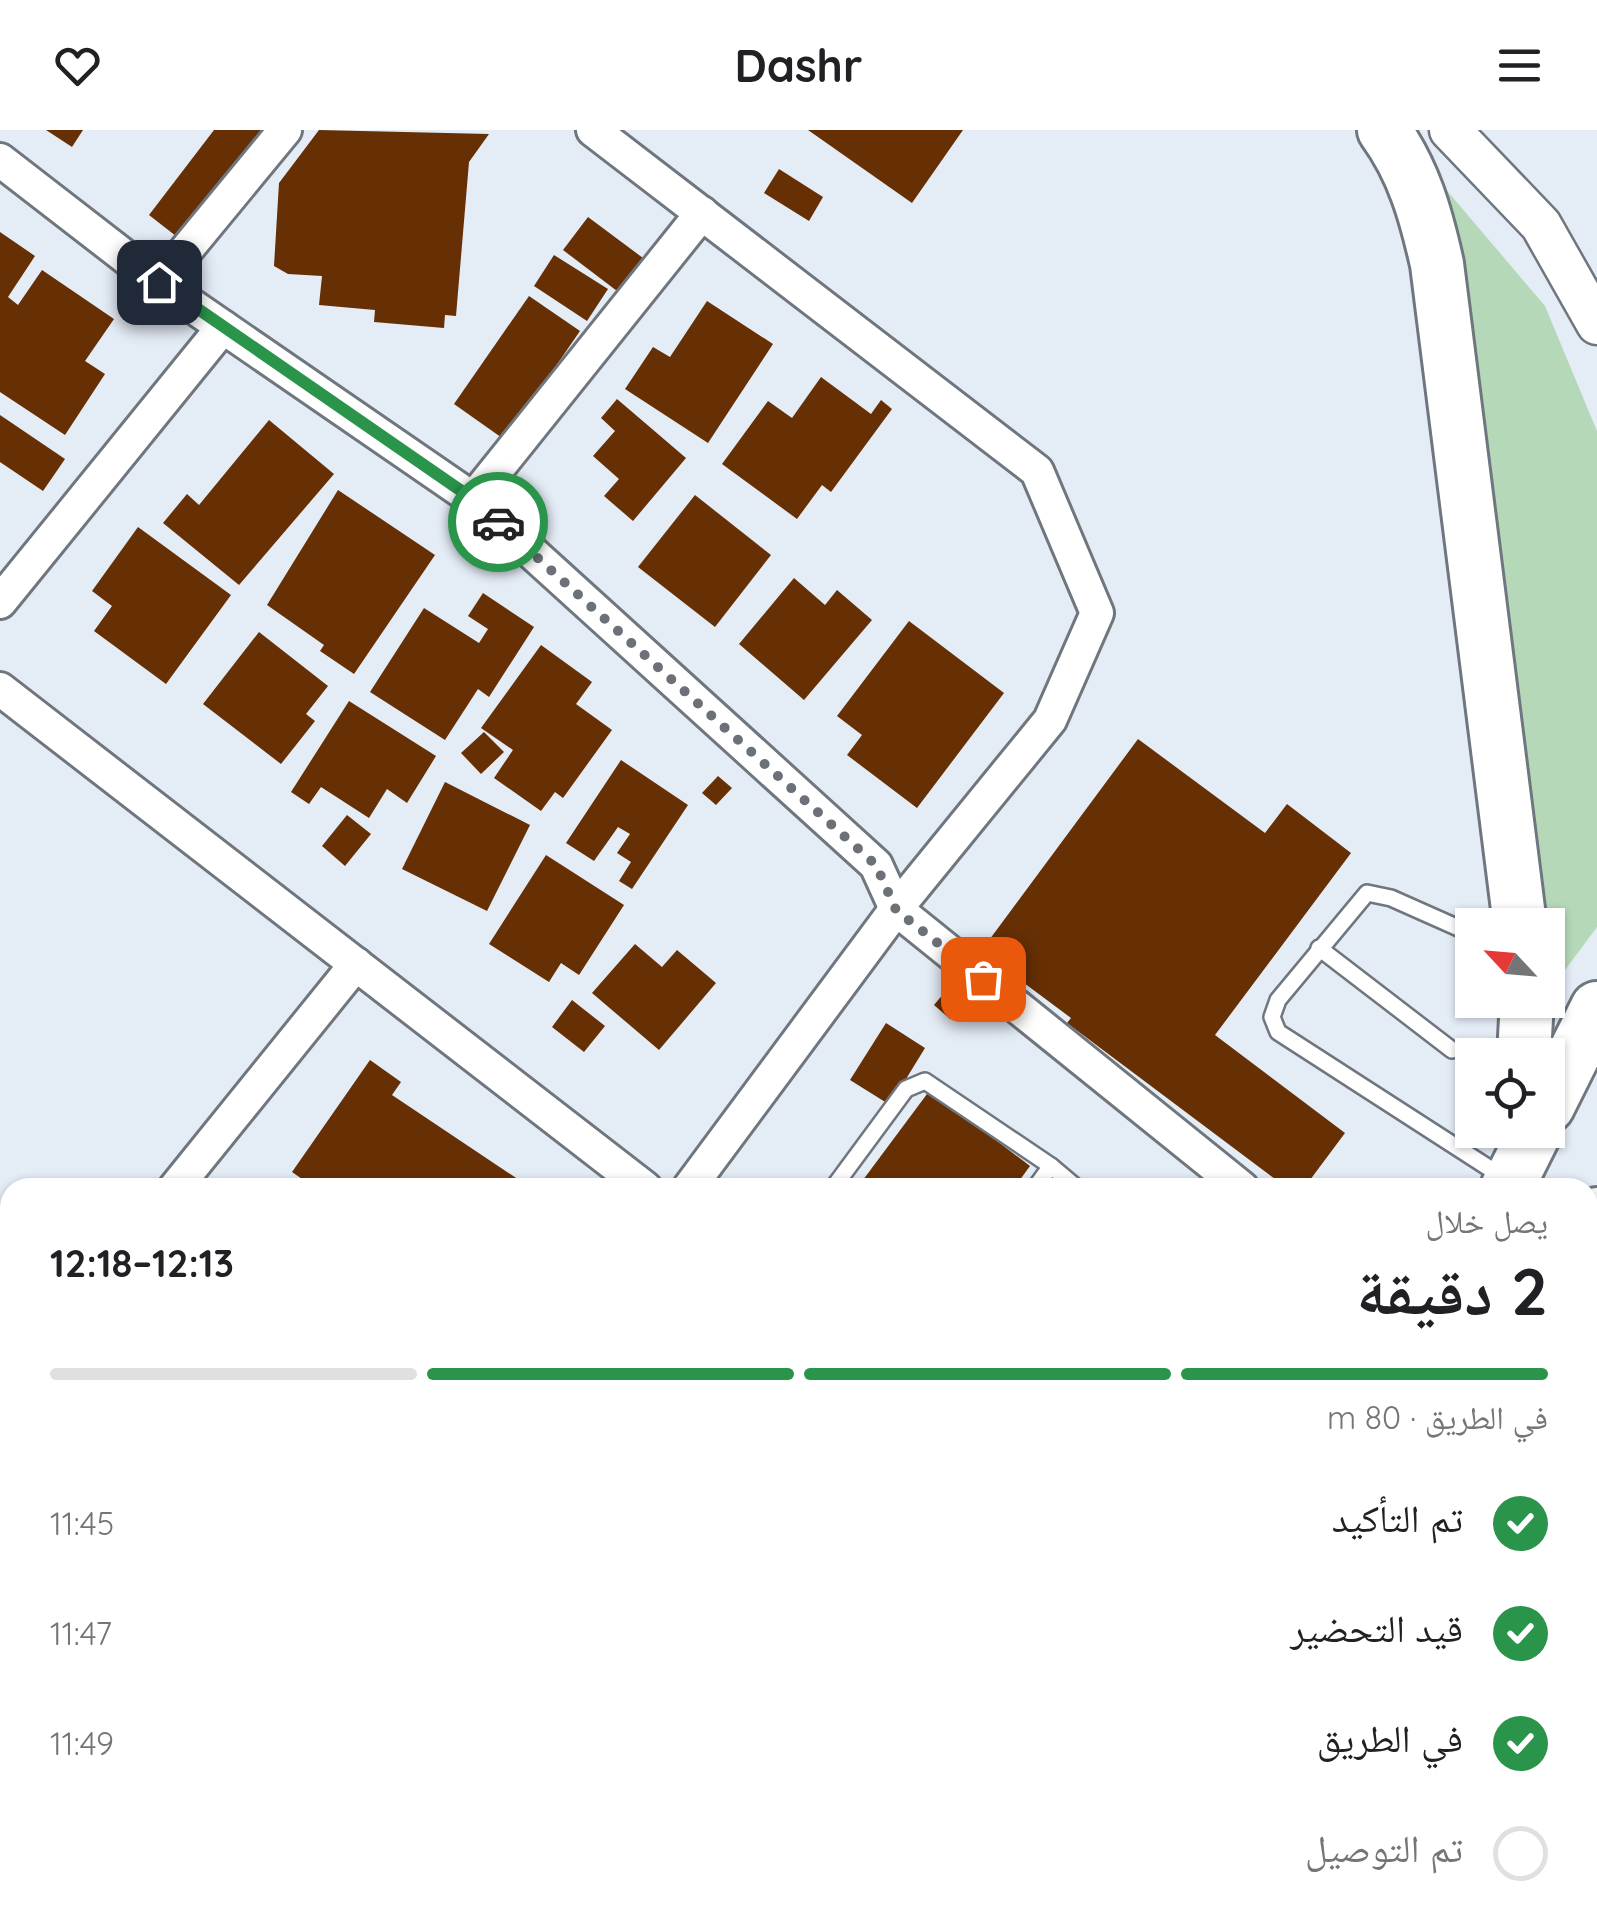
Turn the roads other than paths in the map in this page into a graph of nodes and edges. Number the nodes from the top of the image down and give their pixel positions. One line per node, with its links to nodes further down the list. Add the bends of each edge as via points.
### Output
1 (285, 130): 7 (street)
2 (593, 130): 6 (street)
3 (1384, 130): 13 (main road, via 1425,208 1437,264)
4 (1450, 130): 8 (street, via 1541,225)
5 (0, 160): 7 (street)
6 (702, 213): 10 (street); 14 (street, via 1037,472 1097,613 1050,720)
7 (159, 282): 9 (street)
8 (1597, 324)
9 (223, 326): 10 (street); 11 (street)
10 (473, 499): 14 (street, via 876,865)
11 (0, 602)
12 (0, 689): 17 (street)
13 (1518, 908)
14 (896, 910): 26 (street); 30 (street)
15 (1455, 926): 16 (lane, via 1367,893)
16 (1318, 948): 19 (lane); 23 (lane, via 1278,1000 1272,1017 1278,1032)
17 (356, 964): 24 (street); 25 (street)
18 (1597, 1008): 20 (main road)
19 (1452, 1050)
20 (1565, 1072)
21 (1518, 1148): 23 (main road)
22 (1052, 1166): 27 (lane, via 925,1082 906,1089); 28 (lane); 29 (lane)
23 (1497, 1169)
24 (183, 1178)
25 (632, 1178)
26 (696, 1178)
27 (840, 1178)
28 (1043, 1178)
29 (1066, 1178)
30 (1230, 1178)

